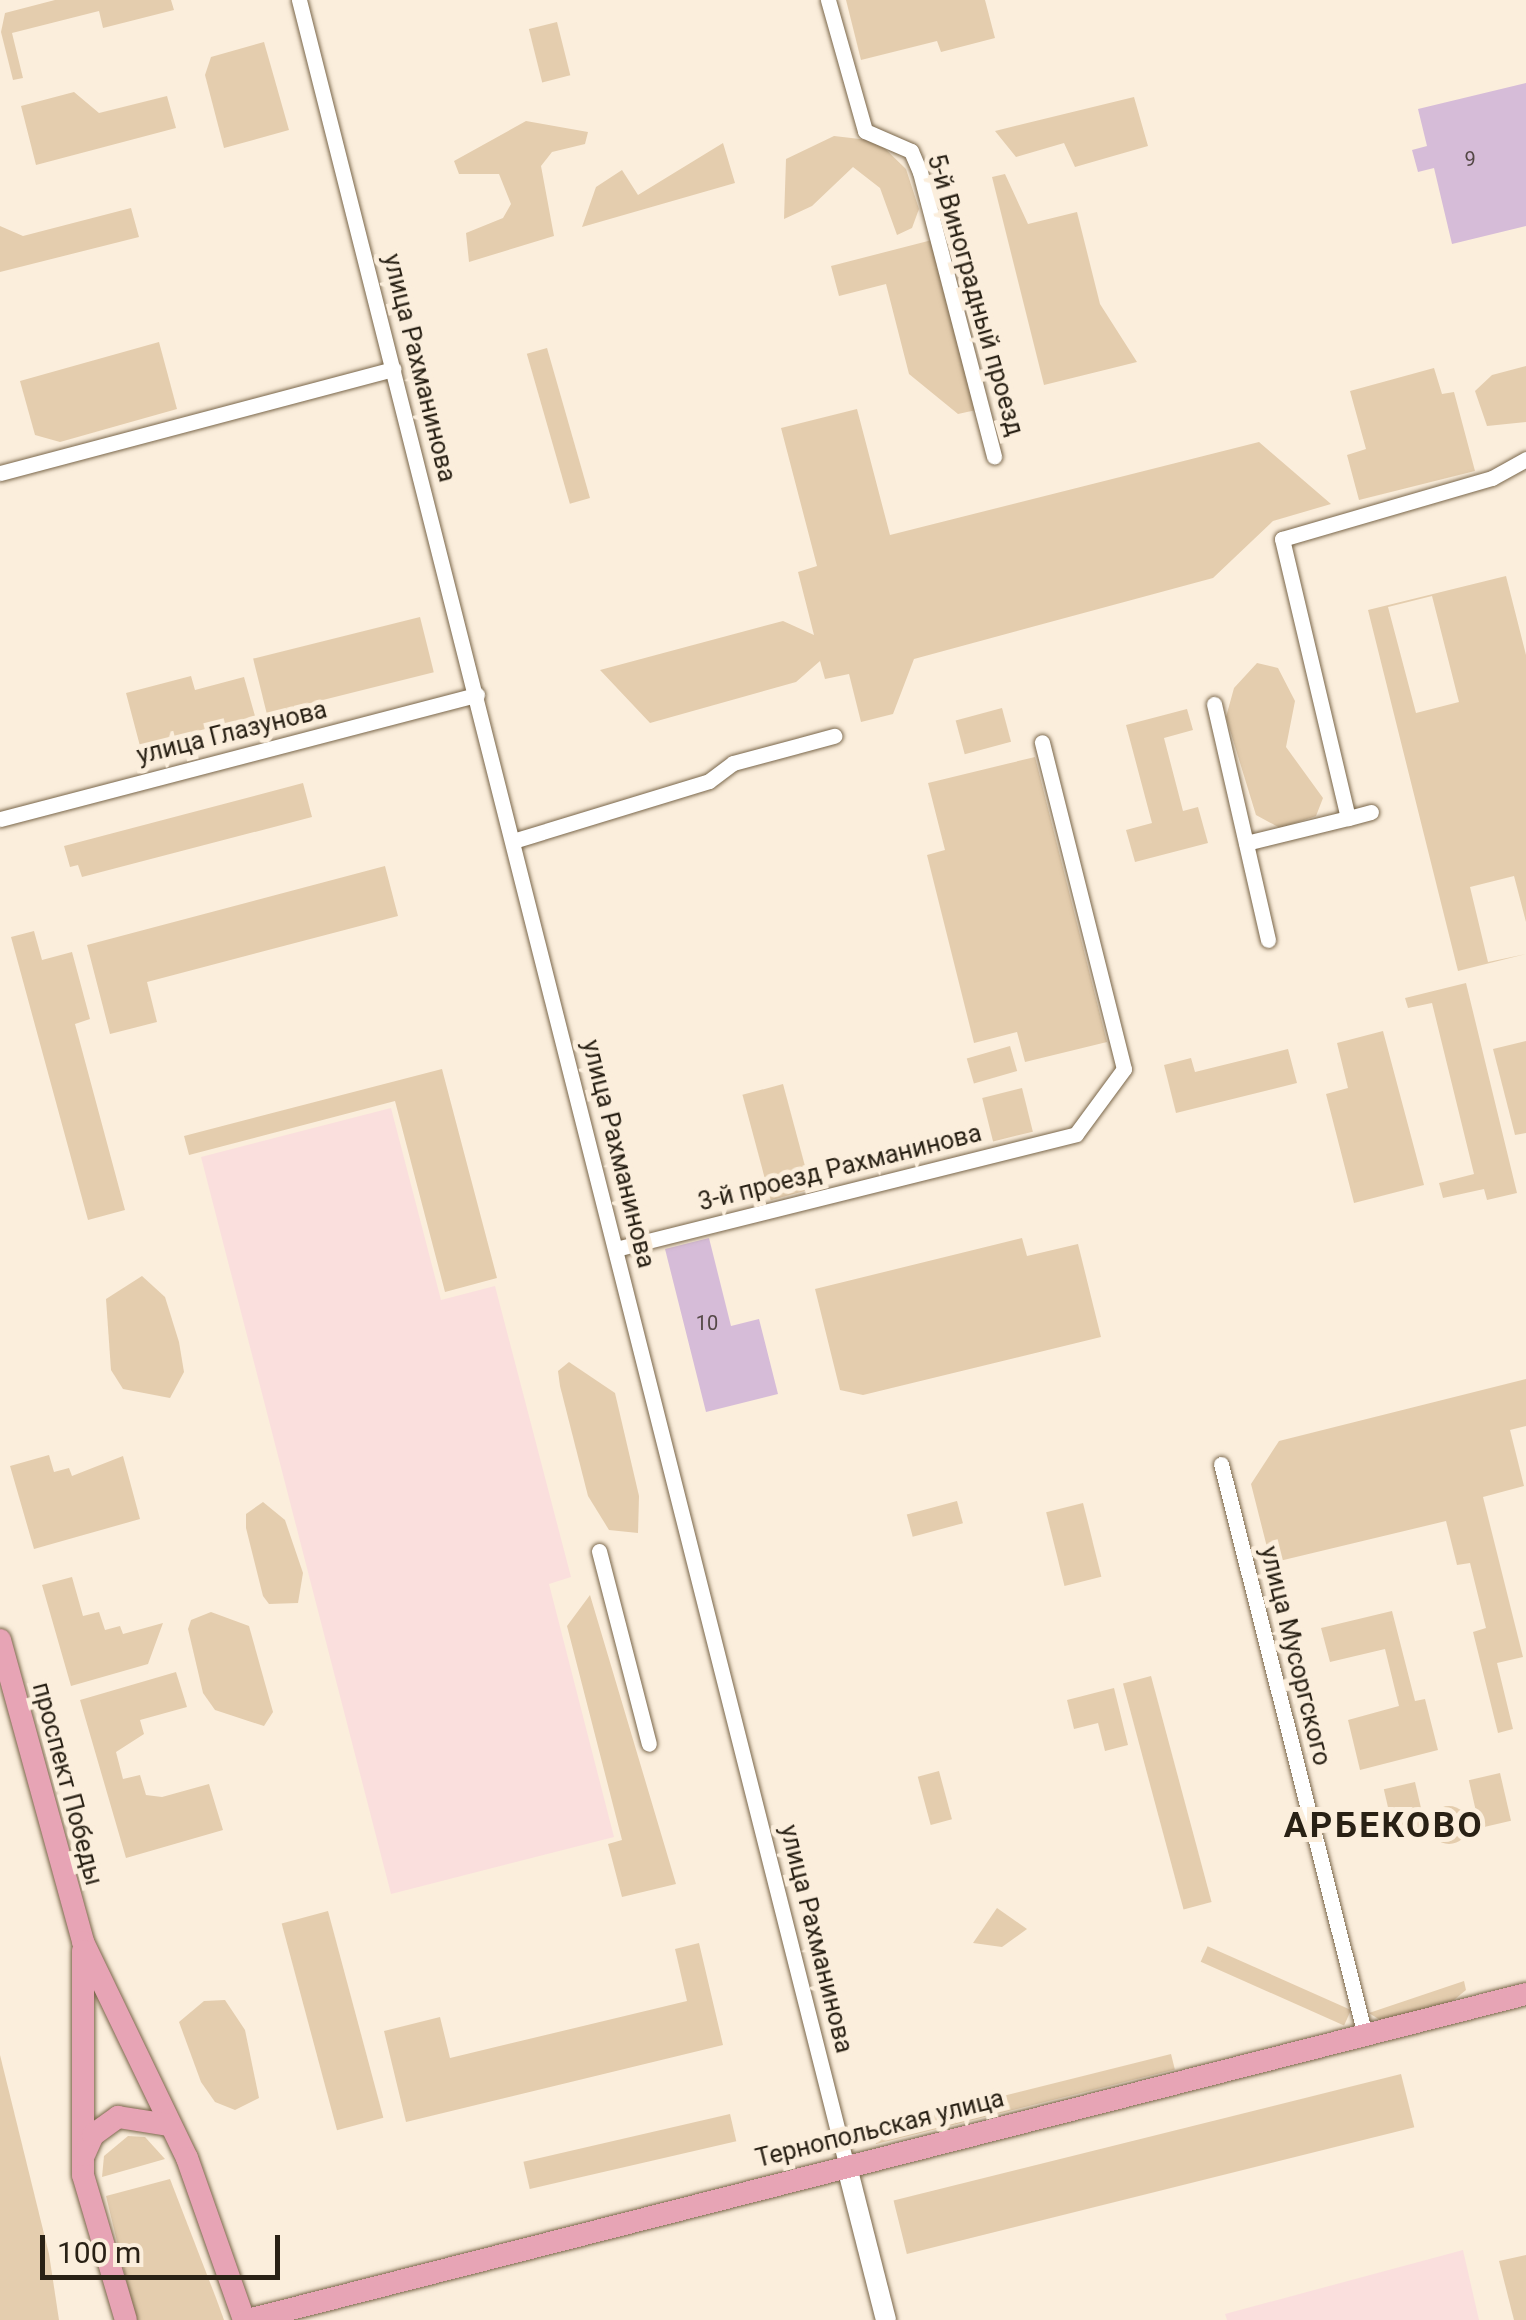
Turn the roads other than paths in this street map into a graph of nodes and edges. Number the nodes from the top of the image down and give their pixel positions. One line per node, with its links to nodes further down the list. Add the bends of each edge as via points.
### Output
1 (299, 0): 3 (street, улица Рахманинова)
2 (828, 0): 4 (street, 5-й Виноградный проезд, via 864,131 911,151 920,172)
3 (394, 369): 6 (street); 7 (street, улица Рахманинова)
4 (994, 457)
5 (1526, 459): 12 (street, via 1492,478 1282,538)
6 (0, 473)
7 (477, 695): 13 (street, улица Глазунова); 14 (street, улица Рахманинова)
8 (1214, 704): 15 (street)
9 (834, 736): 14 (street, via 733,763 709,780)
10 (1042, 742): 17 (street, 3-й проезд Рахманинова, via 1124,1068 1076,1134)
11 (1371, 812): 12 (street)
12 (1348, 818): 15 (street)
13 (0, 819)
14 (513, 841): 17 (street, улица Рахманинова)
15 (1246, 843): 16 (street)
16 (1268, 940)
17 (616, 1250): 27 (street, улица Рахманинова)
18 (1221, 1464): 24 (street, улица Мусоргского)
19 (598, 1551): 21 (street)
20 (0, 1640): 22 (main road, проспект Победы)
21 (649, 1744)
22 (83, 1942): 25 (main road, проспект Победы); 26 (main road, проспект Победы)
23 (1526, 1994): 24 (main road, Тернопольская улица)
24 (1365, 2035): 27 (main road, Тернопольская улица)
25 (170, 2125): 26 (main road, via 118,2117 92,2135); 29 (main road, проспект Победы)
26 (82, 2158): 28 (main road, проспект Победы)
27 (847, 2167): 29 (main road, Тернопольская улица); 30 (main road, улица Рахманинова)
28 (126, 2320)
29 (246, 2320)
30 (886, 2320)

